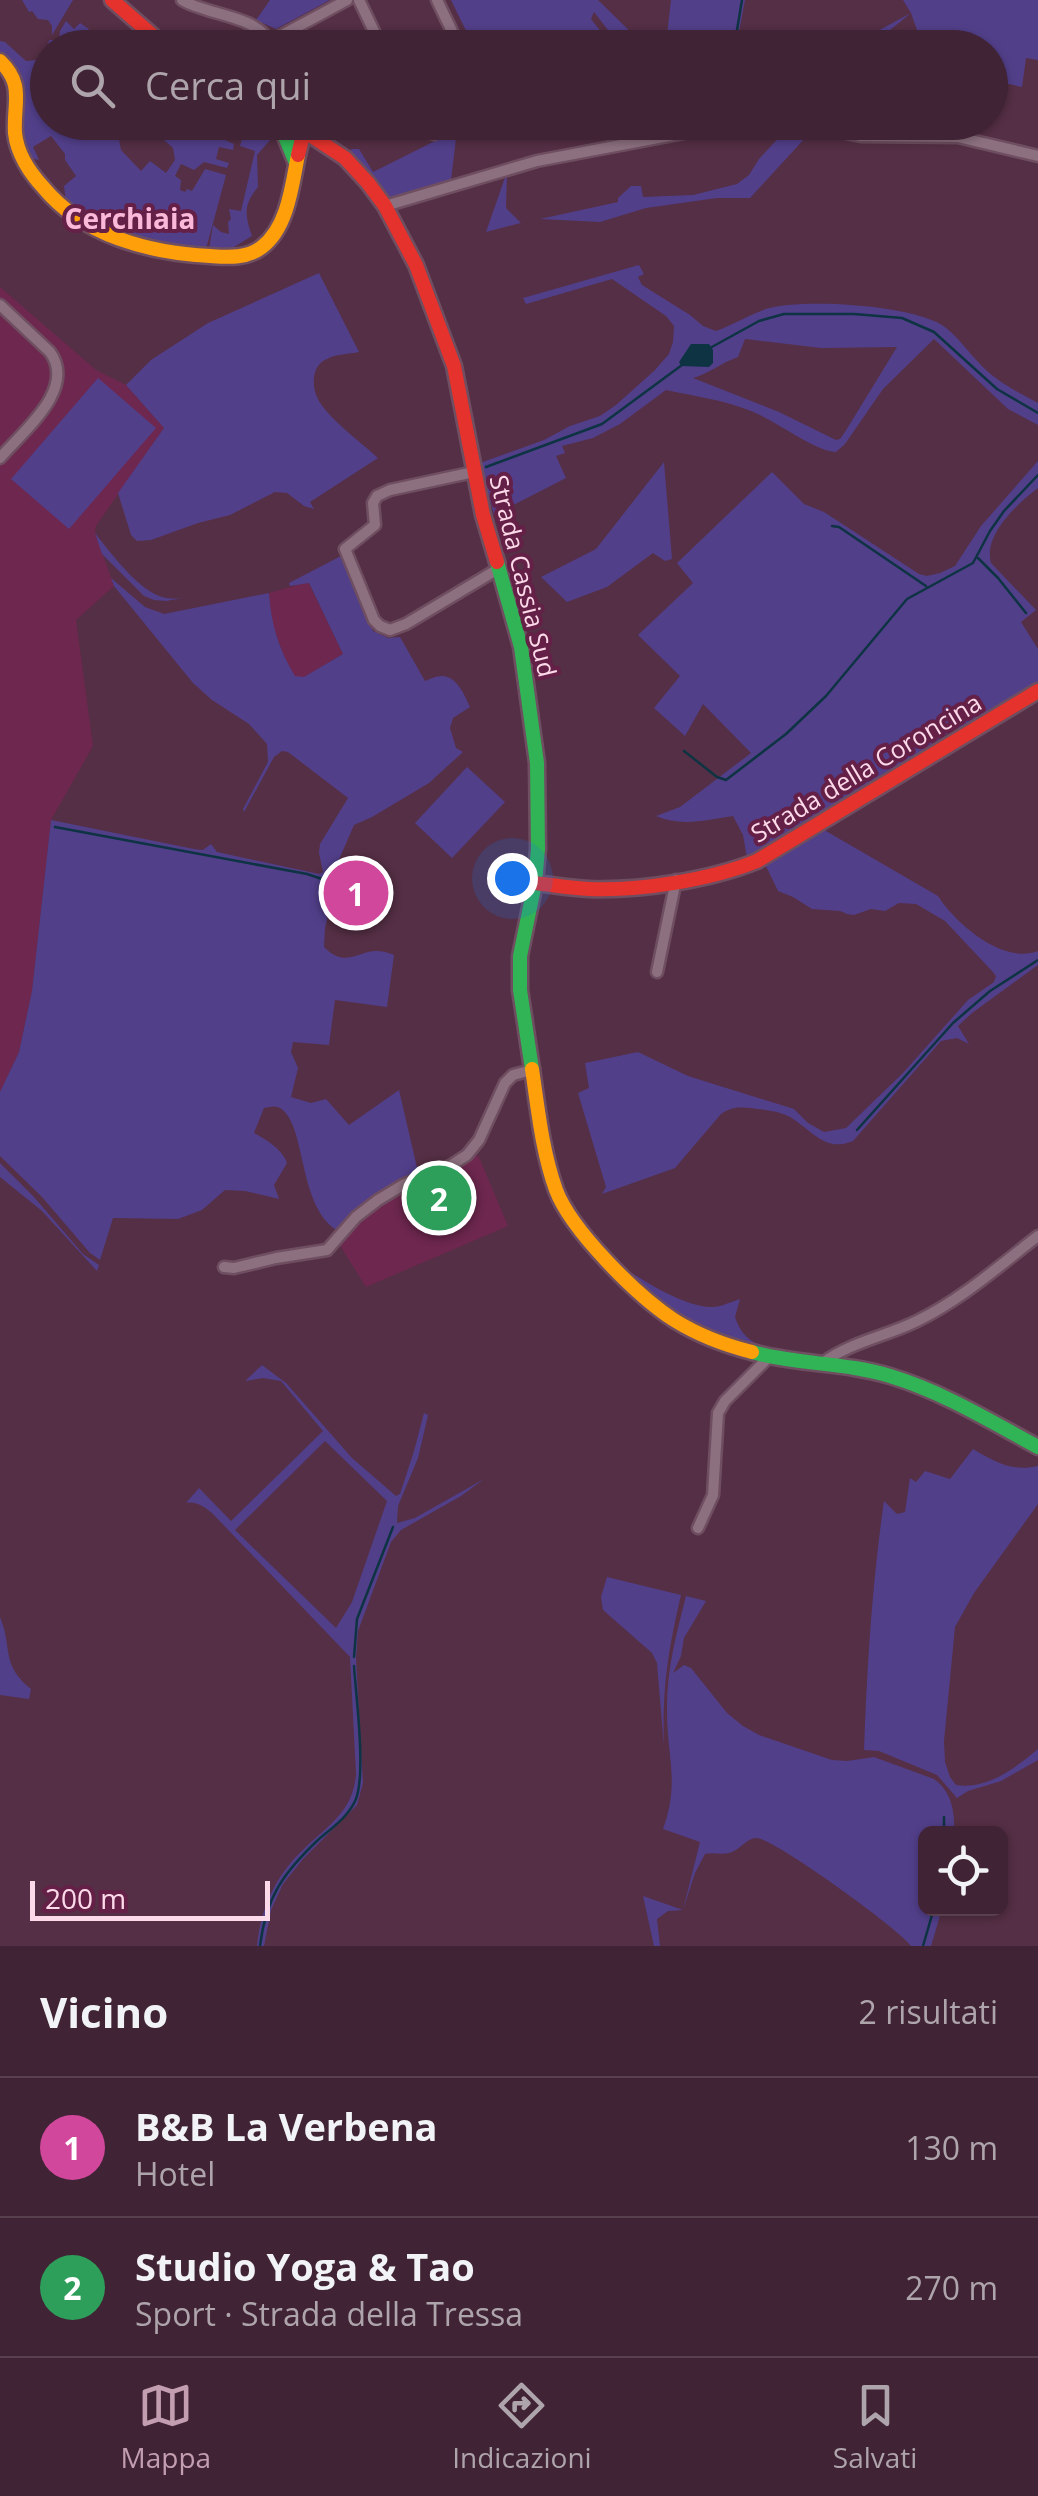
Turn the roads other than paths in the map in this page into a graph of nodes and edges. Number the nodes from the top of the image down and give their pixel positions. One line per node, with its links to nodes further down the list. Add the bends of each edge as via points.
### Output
1 (112, 0): 6 (main road)
2 (182, 0): 7 (street)
3 (347, 0): 8 (street)
4 (358, 0): 9 (street)
5 (437, 0): 10 (street)
6 (146, 30)
7 (260, 30)
8 (293, 30)
9 (373, 30)
10 (451, 30)
11 (0, 62): 19 (main road, via 18,86 18,147 40,187 70,213 134,244 207,256 255,252 277,229)
12 (286, 140): 19 (main road)
13 (302, 140): 19 (main road)
14 (318, 140): 17 (main road, Strada Cassia Sud)
15 (650, 140): 20 (street, via 537,162)
16 (971, 140): 18 (street)
17 (330, 147): 19 (main road); 20 (main road, Strada Cassia Sud)
18 (1038, 156)
19 (296, 163)
20 (385, 206): 23 (main road, Strada Cassia Sud, via 448,348)
21 (0, 305): 22 (street, via 50,352 59,372 52,398)
22 (0, 458)
23 (474, 472): 24 (main road, Strada Cassia Sud); 24 (street, via 379,495 375,525 345,549 374,620 390,630)
24 (498, 569): 27 (main road, Strada Cassia Sud, via 521,647 533,731 540,824)
25 (1038, 691): 26 (main road, Strada della Coroncina, via 758,861)
26 (676, 880): 27 (main road, Strada della Coroncina, via 625,890); 28 (street)
27 (535, 883): 29 (main road, Strada Cassia Sud, via 519,968)
28 (657, 972)
29 (532, 1070): 31 (street, via 504,1082 467,1155 378,1200 327,1250); 32 (main road, Strada Cassia Sud, via 555,1186 585,1237 673,1319 721,1344)
30 (1038, 1236): 33 (street, via 936,1311)
31 (224, 1267)
32 (770, 1358): 33 (main road, Strada Cassia Sud); 35 (street, via 718,1413 712,1495)
33 (823, 1363): 34 (main road, Strada Cassia Sud, via 909,1382)
34 (1038, 1447)
35 (698, 1528)

